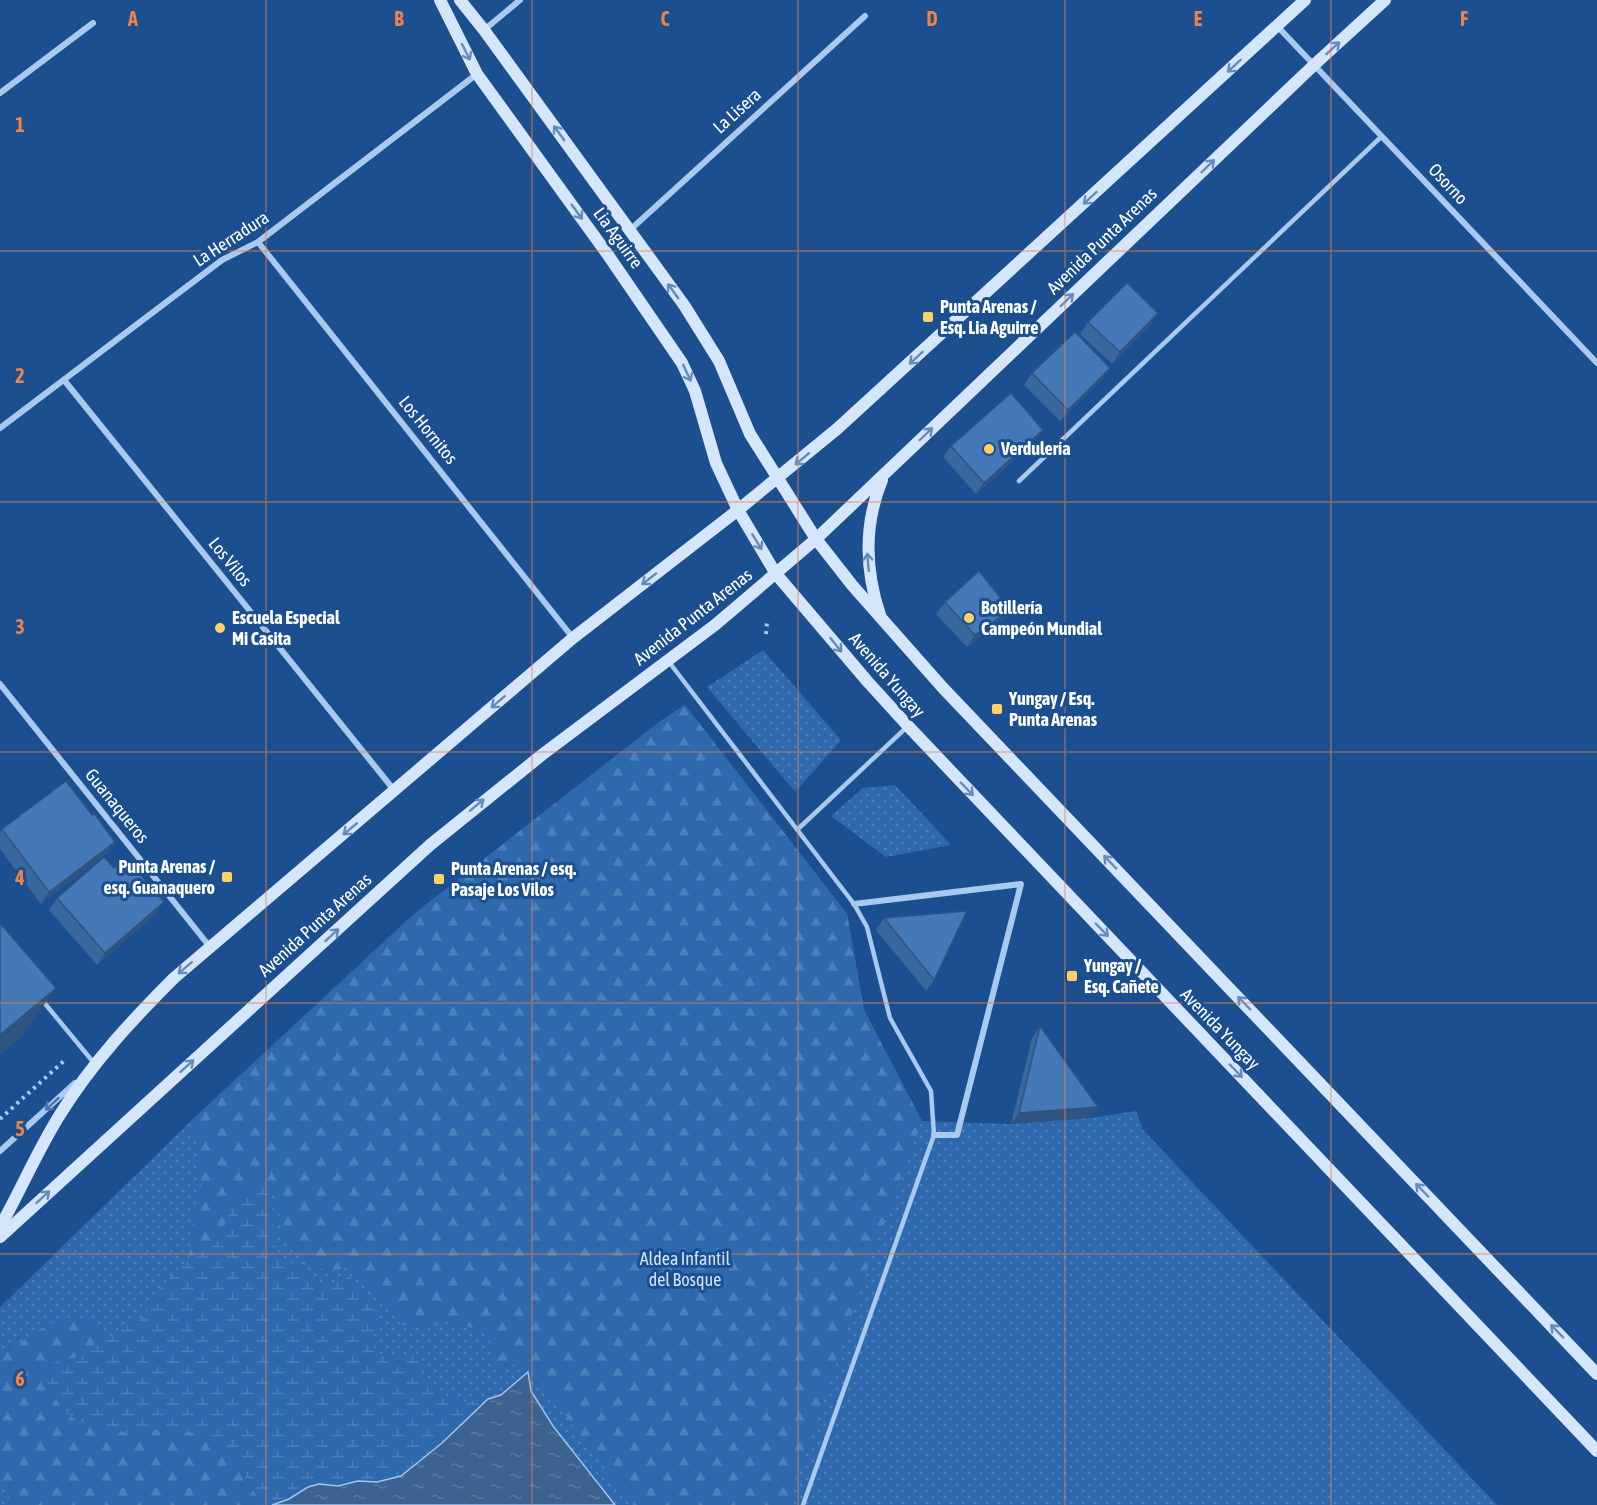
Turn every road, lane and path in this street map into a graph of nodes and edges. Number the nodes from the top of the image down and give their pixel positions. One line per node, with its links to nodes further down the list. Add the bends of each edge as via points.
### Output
1 (440, 0): 11 (main road, Lia Aguirre, one-way to 11)
2 (460, 0): 9 (main road, Lia Aguirre)
3 (520, 0): 9 (street)
4 (1305, 0): 8 (main road)
5 (1385, 0): 10 (main road, Avenida Punta Arenas, one-way to 5)
6 (865, 16): 14 (street, La Lisera)
7 (93, 23): 12 (street)
8 (1277, 26): 10 (street, Osorno); 20 (main road, one-way to 20, via 892,380)
9 (484, 30): 14 (main road, Lia Aguirre, one-way to 9)
10 (1314, 65): 13 (street, Osorno); 19 (main road, Avenida Punta Arenas, one-way to 10)
11 (477, 74): 15 (street, La Herradura); 22 (main road, Lia Aguirre, one-way to 22, via 682,363 695,391 711,451)
12 (0, 93)
13 (1382, 136): 16 (street, Osorno); 21 (lane)
14 (629, 230): 20 (main road, Lia Aguirre, one-way to 14, via 750,434 719,361)
15 (258, 242): 17 (street, La Herradura, via 222,260); 28 (street, Los Hornitos)
16 (1597, 363)
17 (64, 380): 18 (street, La Herradura); 32 (street, Los Vilos)
18 (0, 428)
19 (884, 475): 23 (main road, Avenida Punta Arenas); 25 (main road, one-way to 19, via 867,551 869,522)
20 (777, 479): 22 (main road); 23 (main road, Avenida Yungay)
21 (1019, 481)
22 (738, 510): 24 (main road, Avenida Yungay, one-way to 24); 28 (main road, one-way to 28)
23 (816, 539): 24 (main road, Avenida Punta Arenas); 25 (main road, Avenida Yungay)
24 (776, 574): 29 (main road, Avenida Punta Arenas); 31 (main road, Avenida Yungay, one-way to 31)
25 (881, 619): 42 (main road, Avenida Yungay, one-way to 25)
26 (767, 622): 27 (path)
27 (765, 634)
28 (573, 638): 32 (main road, one-way to 32)
29 (668, 661): 33 (lane); 41 (main road, Avenida Punta Arenas, one-way to 29, via 430,845)
30 (0, 684): 35 (street, Guanaqueros)
31 (908, 726): 33 (lane); 43 (main road, Avenida Yungay, one-way to 43)
32 (395, 791): 35 (main road, one-way to 35)
33 (798, 830): 34 (lane)
34 (854, 903): 38 (lane, via 867,927 890,1018 931,1091); 38 (street, via 1021,884 957,1135)
35 (210, 947): 37 (main road, one-way to 37, via 140,1012)
36 (36, 992): 37 (lane)
37 (96, 1065): 39 (street, one-way to 39); 40 (main road, via 52,1129)
38 (934, 1135): 44 (lane)
39 (0, 1151)
40 (0, 1227)
41 (0, 1237)
42 (1597, 1374)
43 (1597, 1451)
44 (803, 1505)

